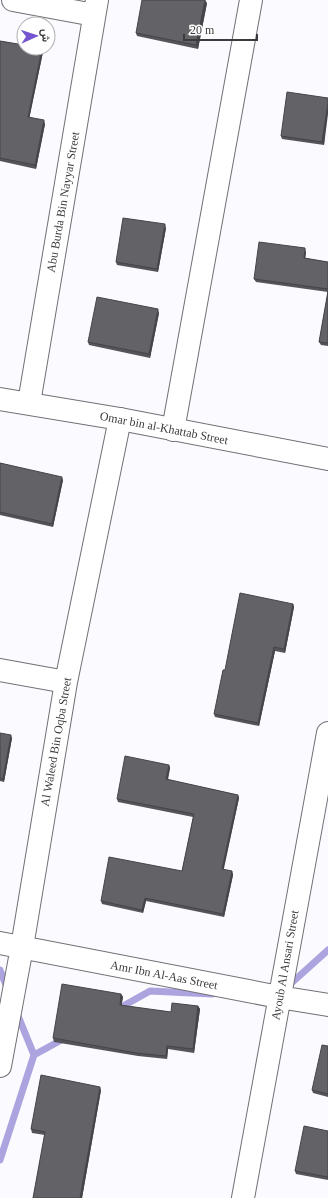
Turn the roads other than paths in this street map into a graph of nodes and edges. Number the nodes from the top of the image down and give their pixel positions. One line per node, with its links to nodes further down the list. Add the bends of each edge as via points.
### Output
1 (13, 0): 3 (street)
2 (250, 0): 7 (street)
3 (95, 8): 5 (street, Abu Burda Bin Nayyar Street)
4 (0, 399): 5 (street, Omar bin al-Khattab Street)
5 (29, 403): 6 (street, Omar bin al-Khattab Street)
6 (120, 420): 7 (street, Omar bin al-Khattab Street); 10 (street, Al Waleed Bin Oqba Street)
7 (173, 430): 8 (street, Omar bin al-Khattab Street)
8 (328, 459)
9 (0, 670): 10 (street)
10 (66, 682): 13 (street, Al Waleed Bin Oqba Street)
11 (327, 746): 14 (street, Ayoub Al Ansari Street)
12 (0, 943): 13 (street, Amr Ibn Al-Aas Street)
13 (22, 947): 14 (street, Amr Ibn Al-Aas Street); 16 (street, Al Waleed Bin Oqba Street)
14 (279, 998): 15 (street, Amr Ibn Al-Aas Street); 17 (street, Ayoub Al Ansari Street)
15 (328, 1005)
16 (0, 1066)
17 (243, 1198)

